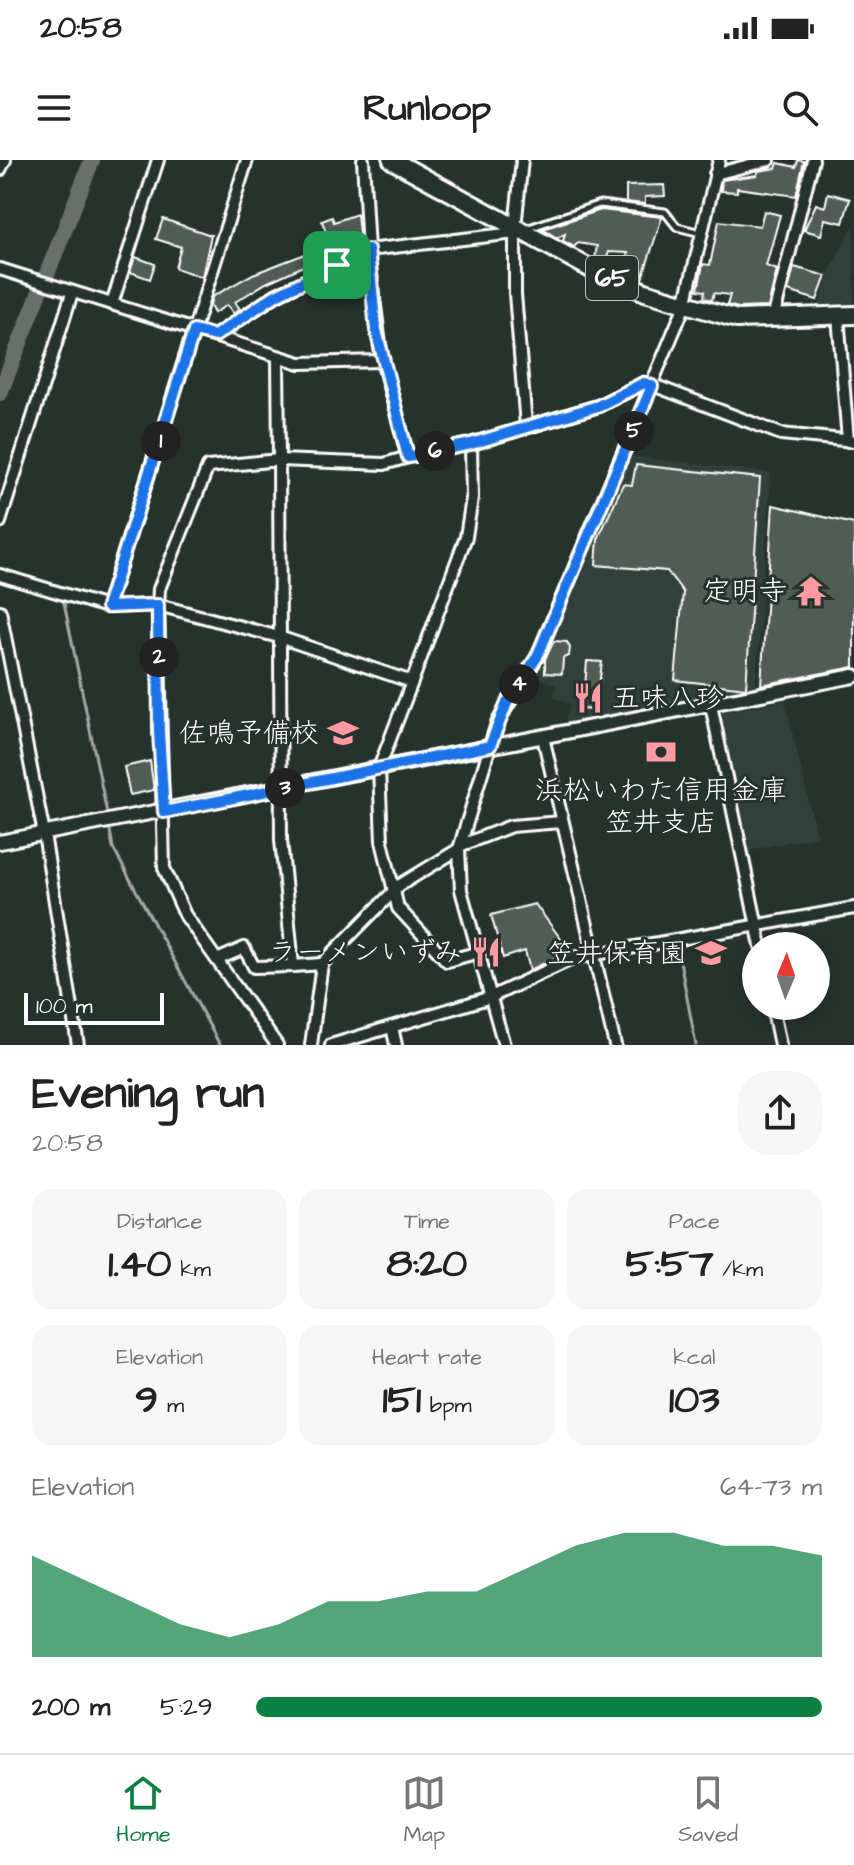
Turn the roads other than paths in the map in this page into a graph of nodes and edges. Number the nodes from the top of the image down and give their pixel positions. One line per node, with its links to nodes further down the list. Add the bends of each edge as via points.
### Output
1 (5, 160): 10 (street)
2 (158, 160): 17 (street)
3 (247, 160): 21 (street)
4 (363, 160): 14 (street)
5 (392, 160): 12 (main road, 65)
6 (522, 160): 12 (street)
7 (719, 160): 11 (street)
8 (769, 160): 11 (street)
9 (813, 160): 20 (street)
10 (0, 170)
11 (715, 174): 13 (street)
12 (518, 229): 13 (lane, via 609,204 665,212 677,227); 14 (street); 18 (main road, 65, via 593,270); 27 (street, via 515,294)
13 (702, 233): 18 (street)
14 (368, 250): 22 (street, via 276,295); 24 (street)
15 (0, 269): 16 (street)
16 (72, 293): 17 (street); 32 (street)
17 (112, 304): 21 (street)
18 (685, 305): 20 (main road, 65, via 737,319); 25 (street)
19 (846, 315): 20 (main road, 65); 26 (street)
20 (773, 319)
21 (194, 331): 22 (street); 35 (street)
22 (215, 336): 23 (street)
23 (278, 357): 24 (street, via 300,363); 31 (street)
24 (382, 361): 30 (street)
25 (653, 386): 27 (street, via 644,383 615,400); 28 (street, via 781,434); 42 (street, via 537,657 507,703)
26 (850, 411): 28 (street)
27 (526, 426): 29 (street)
28 (851, 441)
29 (471, 444): 30 (street); 39 (street, via 466,537)
30 (408, 457): 31 (street, via 384,464)
31 (279, 460): 34 (street, via 208,467 159,589); 37 (street)
32 (0, 522)
33 (0, 575): 35 (street)
34 (158, 605): 35 (street); 37 (street); 45 (street)
35 (107, 607)
36 (0, 611): 47 (street)
37 (279, 637): 39 (street); 44 (street)
38 (854, 676): 40 (street)
39 (412, 682): 43 (street)
40 (711, 705): 41 (street); 52 (street)
41 (543, 737): 42 (street); 46 (street)
42 (490, 746): 43 (street); 49 (street)
43 (379, 768): 44 (street); 50 (street, via 382,841)
44 (281, 789): 45 (street); 58 (street, via 284,894)
45 (164, 812): 47 (street); 56 (street, via 164,868 185,915)
46 (561, 822): 49 (street, via 511,826); 55 (street)
47 (44, 834): 48 (street); 62 (street)
48 (0, 842)
49 (460, 847): 50 (street); 54 (street, via 461,890)
50 (392, 893): 54 (street, via 398,908 447,961); 57 (street)
51 (854, 908): 52 (street)
52 (755, 920): 53 (street); 55 (street)
53 (758, 932)
54 (479, 952): 59 (street)
55 (594, 954): 59 (street, via 574,958); 68 (street)
56 (219, 959): 58 (street, via 244,948 254,967); 63 (street)
57 (322, 964): 58 (street); 64 (street)
58 (293, 966)
59 (491, 997): 61 (street); 67 (street)
60 (775, 1020): 69 (street)
61 (392, 1027): 65 (street); 66 (street)
62 (78, 1045)
63 (277, 1045)
64 (311, 1045)
65 (331, 1045)
66 (396, 1045)
67 (504, 1045)
68 (615, 1045)
69 (780, 1045)

